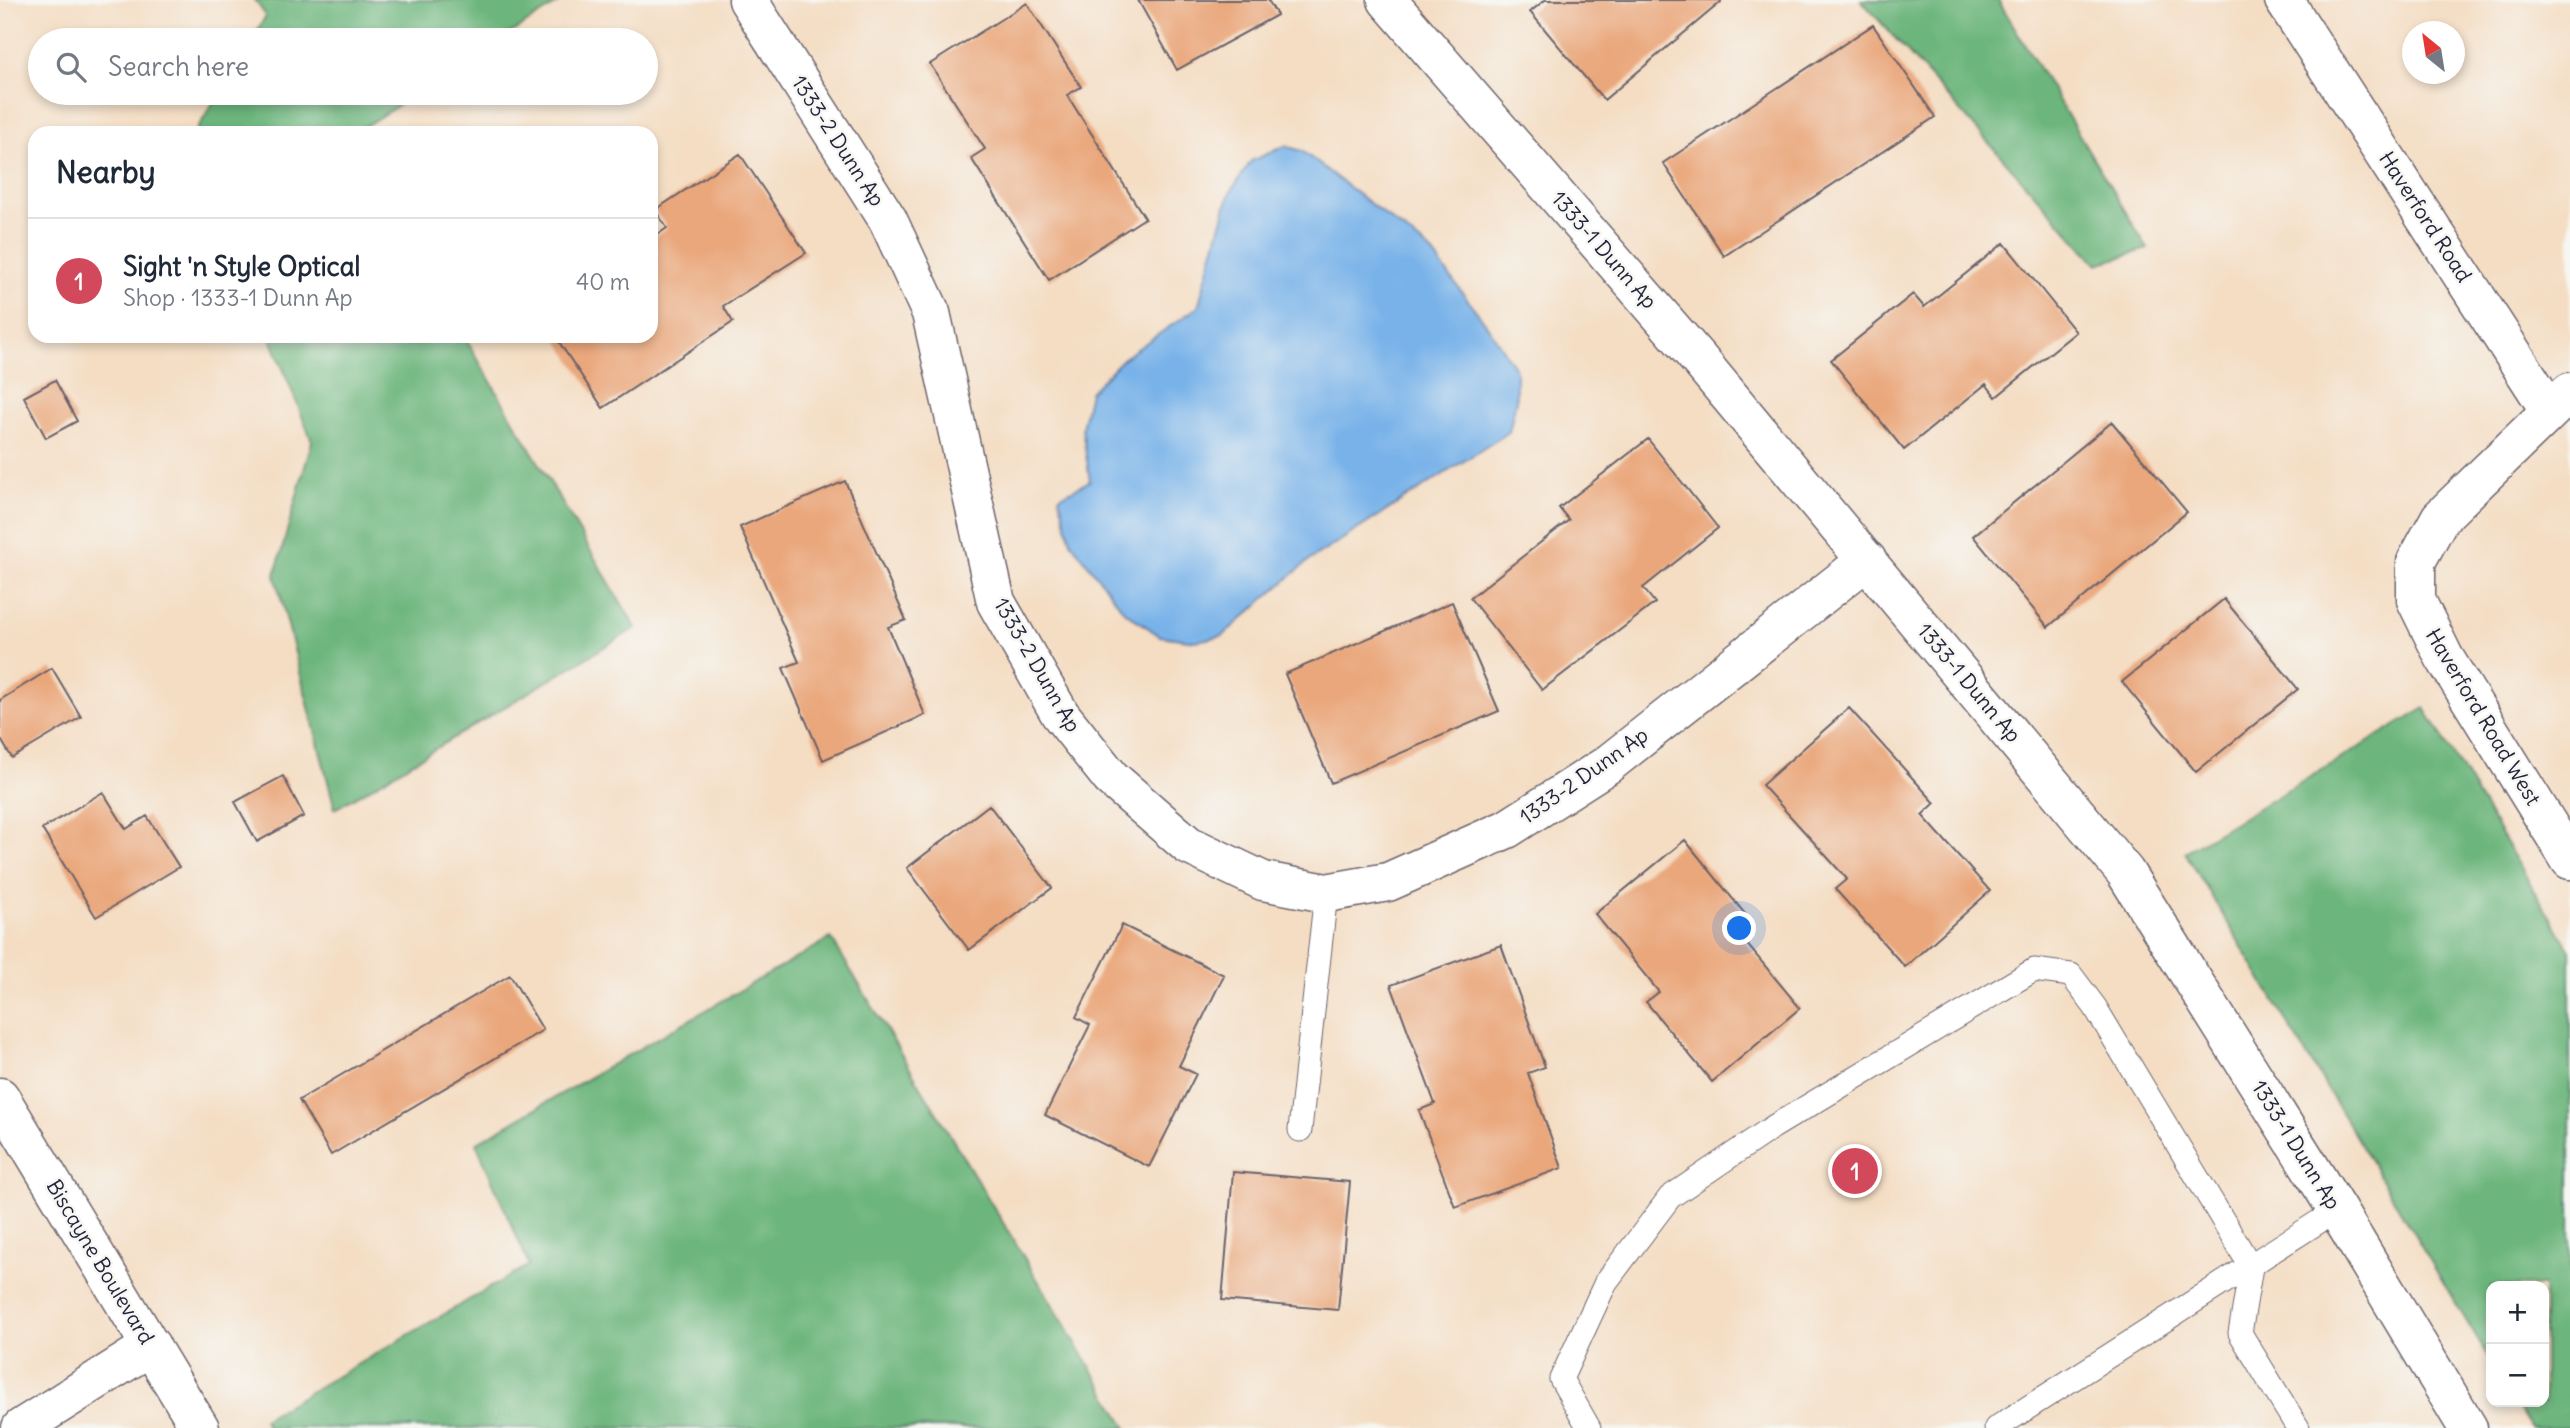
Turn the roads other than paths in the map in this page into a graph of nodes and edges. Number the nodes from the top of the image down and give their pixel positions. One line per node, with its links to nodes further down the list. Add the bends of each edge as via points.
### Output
1 (748, 0): 7 (street, 1333-2 Dunn Ap, via 888,220 931,313 996,602 1060,713 1111,778 1188,845 1263,881)
2 (1387, 0): 5 (street, 1333-1 Dunn Ap)
3 (2284, 0): 4 (street, Haverford Road)
4 (2560, 402): 6 (street, Haverford Road West, via 2440,518 2416,562 2416,600 2444,657)
5 (1867, 560): 7 (street, 1333-2 Dunn Ap, via 1607,765 1507,829 1388,882); 10 (street, 1333-1 Dunn Ap, via 2125,872)
6 (2570, 860)
7 (1326, 893): 9 (lane)
8 (0, 1097): 12 (street, Biscayne Boulevard)
9 (1300, 1130)
10 (2337, 1210): 11 (lane); 18 (street, 1333-1 Dunn Ap)
11 (2251, 1267): 15 (lane, via 2095,1007 2071,975 2034,970 1773,1127 1670,1197 1606,1282 1561,1379); 16 (lane); 17 (lane, via 2240,1333)
12 (150, 1346): 13 (street); 14 (street, Biscayne Boulevard)
13 (23, 1428)
14 (200, 1428)
15 (1589, 1428)
16 (1996, 1428)
17 (2298, 1428)
18 (2468, 1428)

